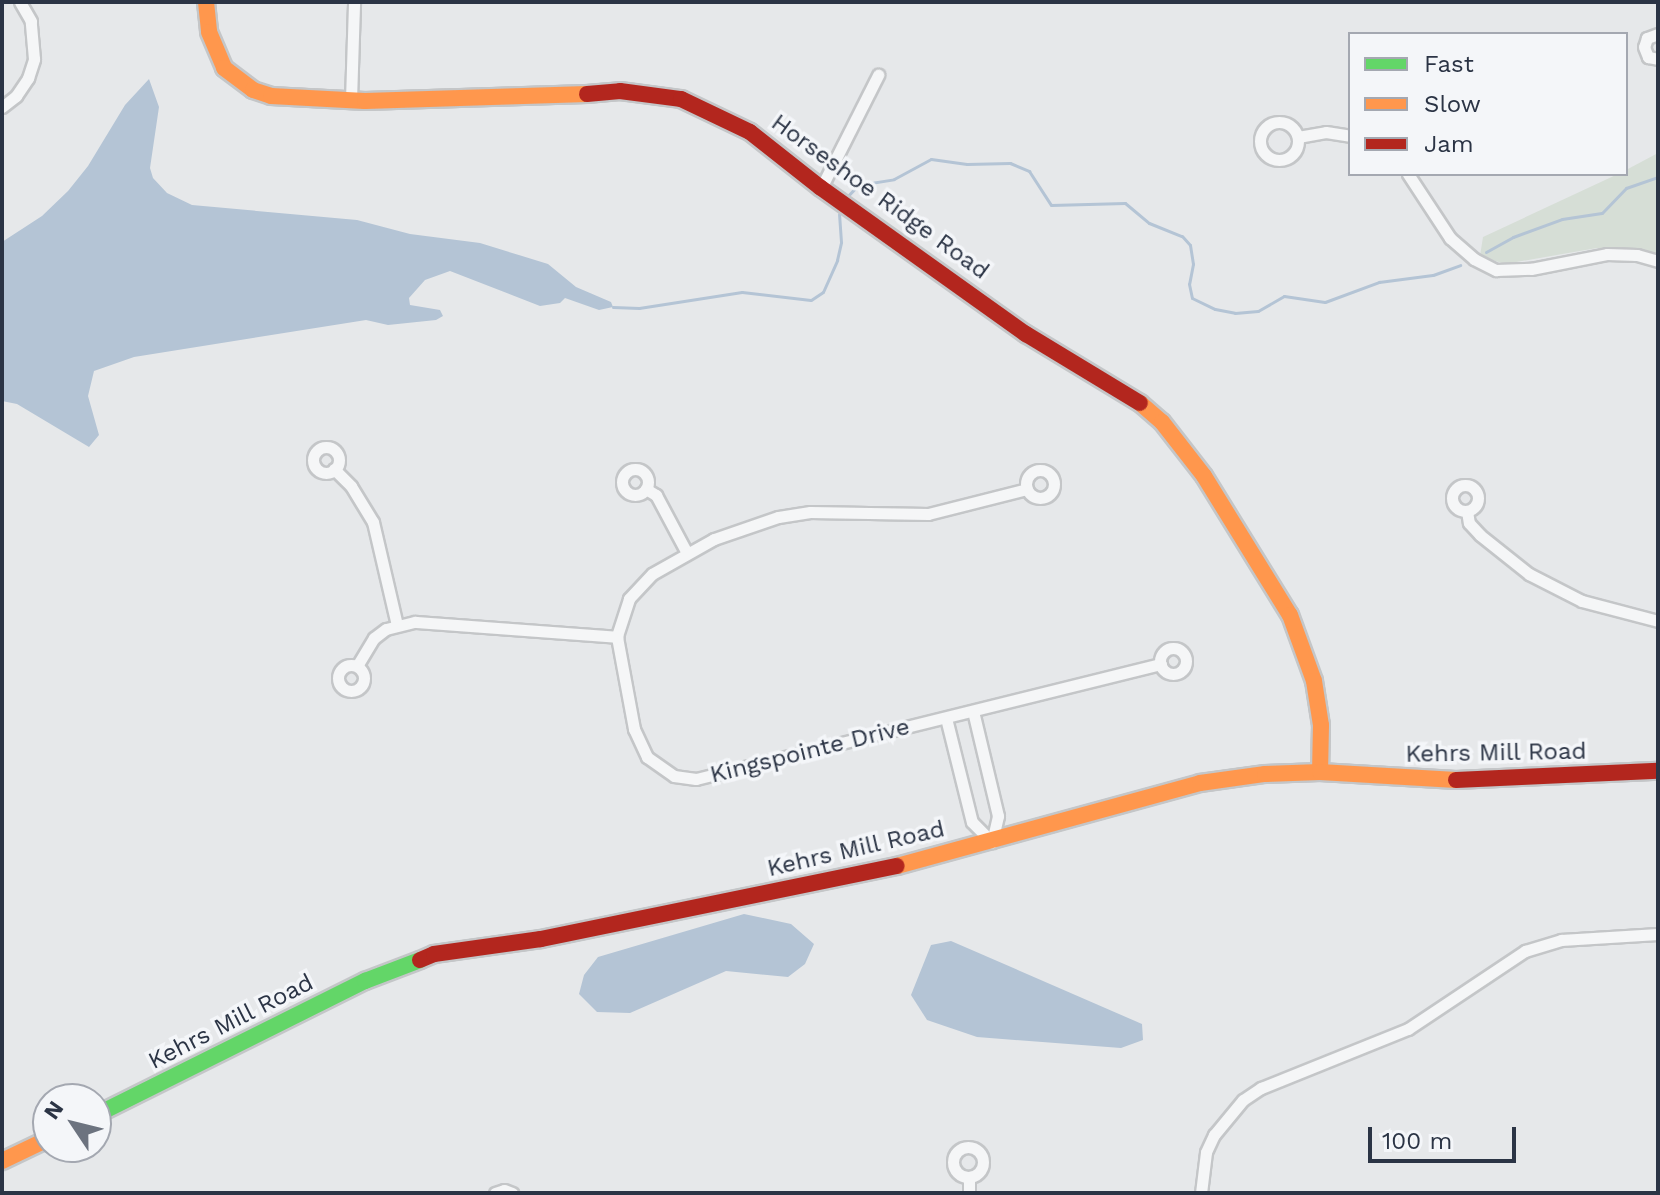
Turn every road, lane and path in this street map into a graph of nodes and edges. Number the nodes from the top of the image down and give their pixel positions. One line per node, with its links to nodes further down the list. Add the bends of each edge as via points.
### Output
1 (20, 2): 8 (street, via 31,21 34,59 28,78)
2 (206, 2): 7 (main road, Horseshoe Ridge Road, via 217,57 253,90 271,96)
3 (354, 2): 7 (street)
4 (1658, 34): 5 (street, via 1644,45 1648,57)
5 (1658, 59)
6 (878, 75): 12 (street)
7 (351, 100): 12 (main road, Horseshoe Ridge Road, via 620,91 681,99 750,132)
8 (2, 107)
9 (1348, 136): 10 (street, via 1326,132)
10 (1298, 137)
11 (1409, 176): 13 (street, via 1450,238 1496,270 1531,269 1607,254)
12 (821, 188): 27 (main road, Horseshoe Ridge Road, via 1026,334 1140,403 1162,422 1204,476 1290,615 1314,681 1321,725)
13 (1658, 261)
14 (334, 469): 20 (street, via 373,522)
15 (646, 489): 18 (street, via 656,495)
16 (1027, 489): 18 (street, Kingspointe Drive, via 928,514 810,512 778,517)
17 (1467, 511): 19 (street, via 1480,535 1529,574 1582,601)
18 (687, 553): 21 (street, Kingspointe Drive, via 640,583)
19 (1658, 621)
20 (397, 625): 21 (street); 23 (street, via 374,638)
21 (617, 637): 25 (street, Kingspointe Drive, via 637,740 647,757 674,776 696,779)
22 (1161, 664): 24 (street, Kingspointe Drive)
23 (357, 666)
24 (973, 711): 25 (street, Kingspointe Drive); 28 (street, via 998,816)
25 (946, 718): 28 (street, via 972,822)
26 (1658, 771): 27 (main road, Kehrs Mill Road, via 1469,780)
27 (1320, 772): 28 (main road, Kehrs Mill Road, via 1200,783)
28 (992, 842): 30 (main road, Kehrs Mill Road, via 708,907 434,954 365,981)
29 (1658, 934): 37 (street, via 1561,940 1525,951 1408,1029 1261,1088 1243,1100 1214,1135)
30 (112, 1107)
31 (32, 1147): 32 (main road)
32 (2, 1161)
33 (969, 1177): 36 (street)
34 (495, 1193): 35 (street)
35 (512, 1193)
36 (969, 1193)
37 (1201, 1193)

